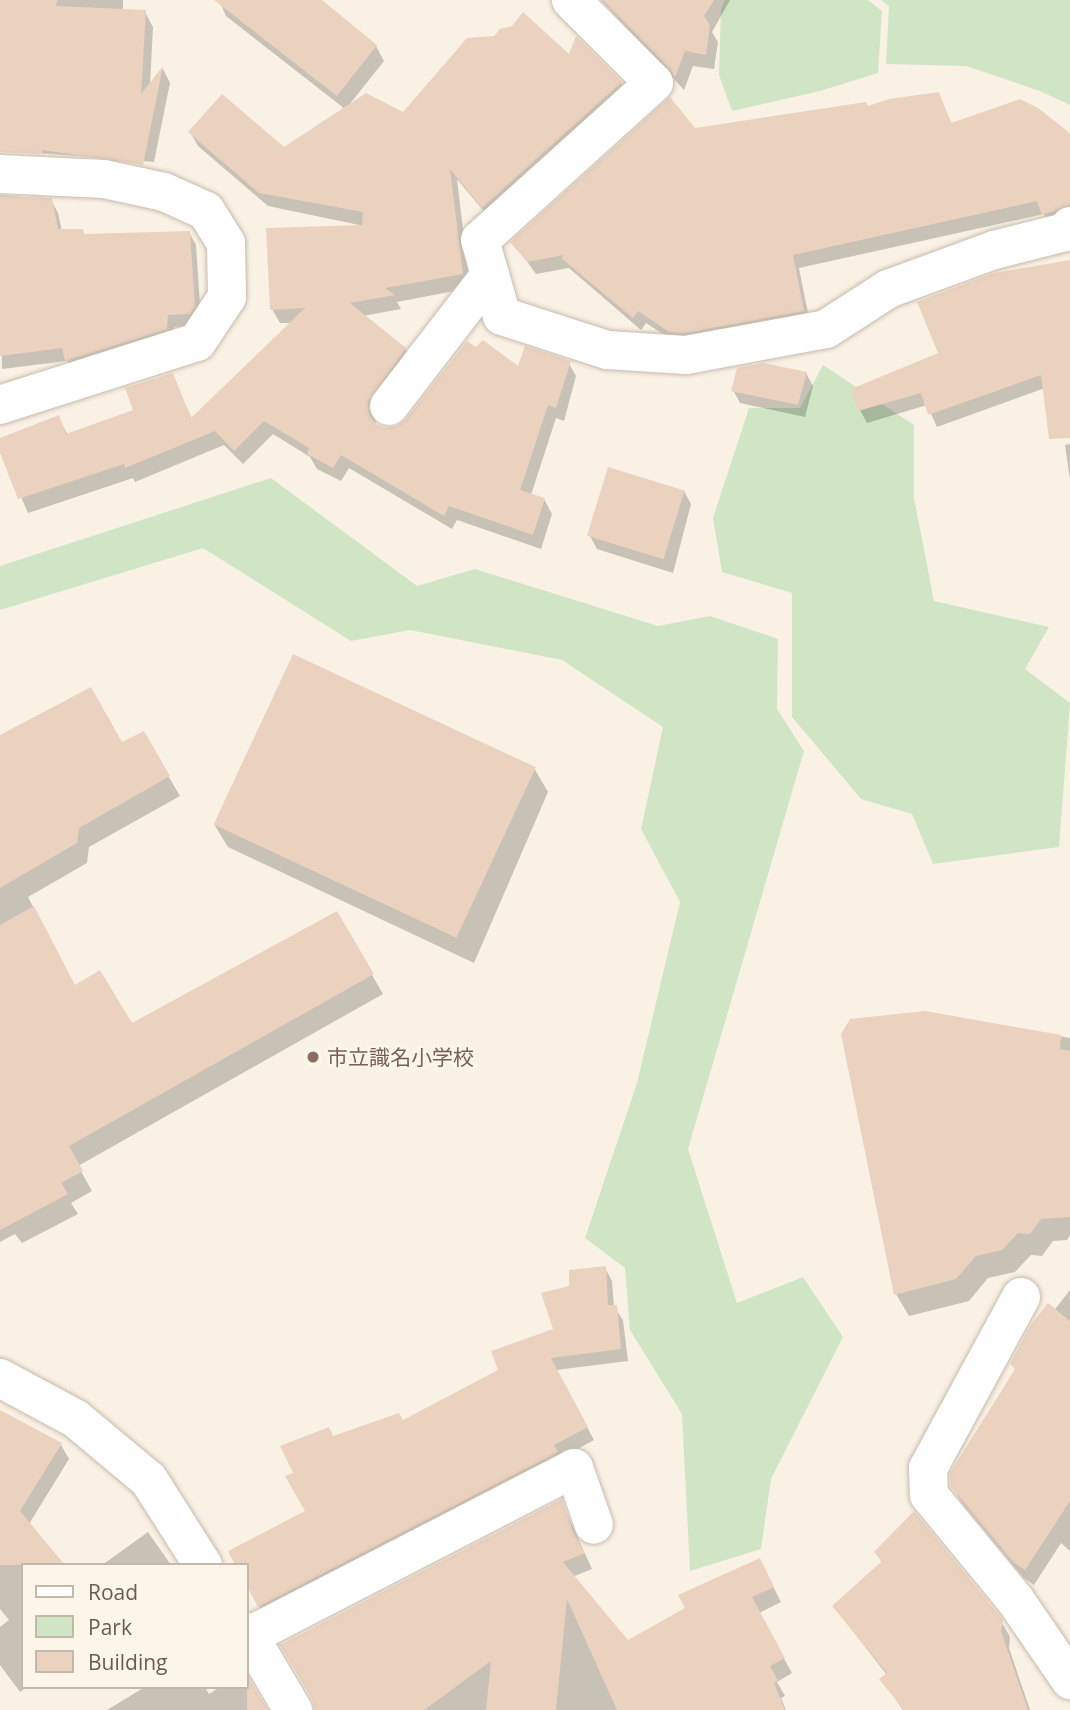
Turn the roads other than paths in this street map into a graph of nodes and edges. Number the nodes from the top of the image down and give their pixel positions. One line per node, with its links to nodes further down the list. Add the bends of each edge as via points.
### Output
1 (571, 0): 4 (street, via 654,83 480,240)
2 (0, 174): 5 (street, via 104,179 164,192 206,211 226,243 227,283 227,297 197,342)
3 (1070, 226): 4 (street, via 1065,232 994,250 888,289 826,329 685,355 607,350 502,316)
4 (490, 275): 6 (street)
5 (0, 405)
6 (389, 406)
7 (1021, 1297): 12 (street, via 928,1468 929,1495 1016,1601)
8 (0, 1378): 10 (street, via 76,1419 149,1480)
9 (594, 1525): 11 (street, via 574,1468)
10 (202, 1563)
11 (248, 1634): 13 (street)
12 (1070, 1680)
13 (293, 1710)

